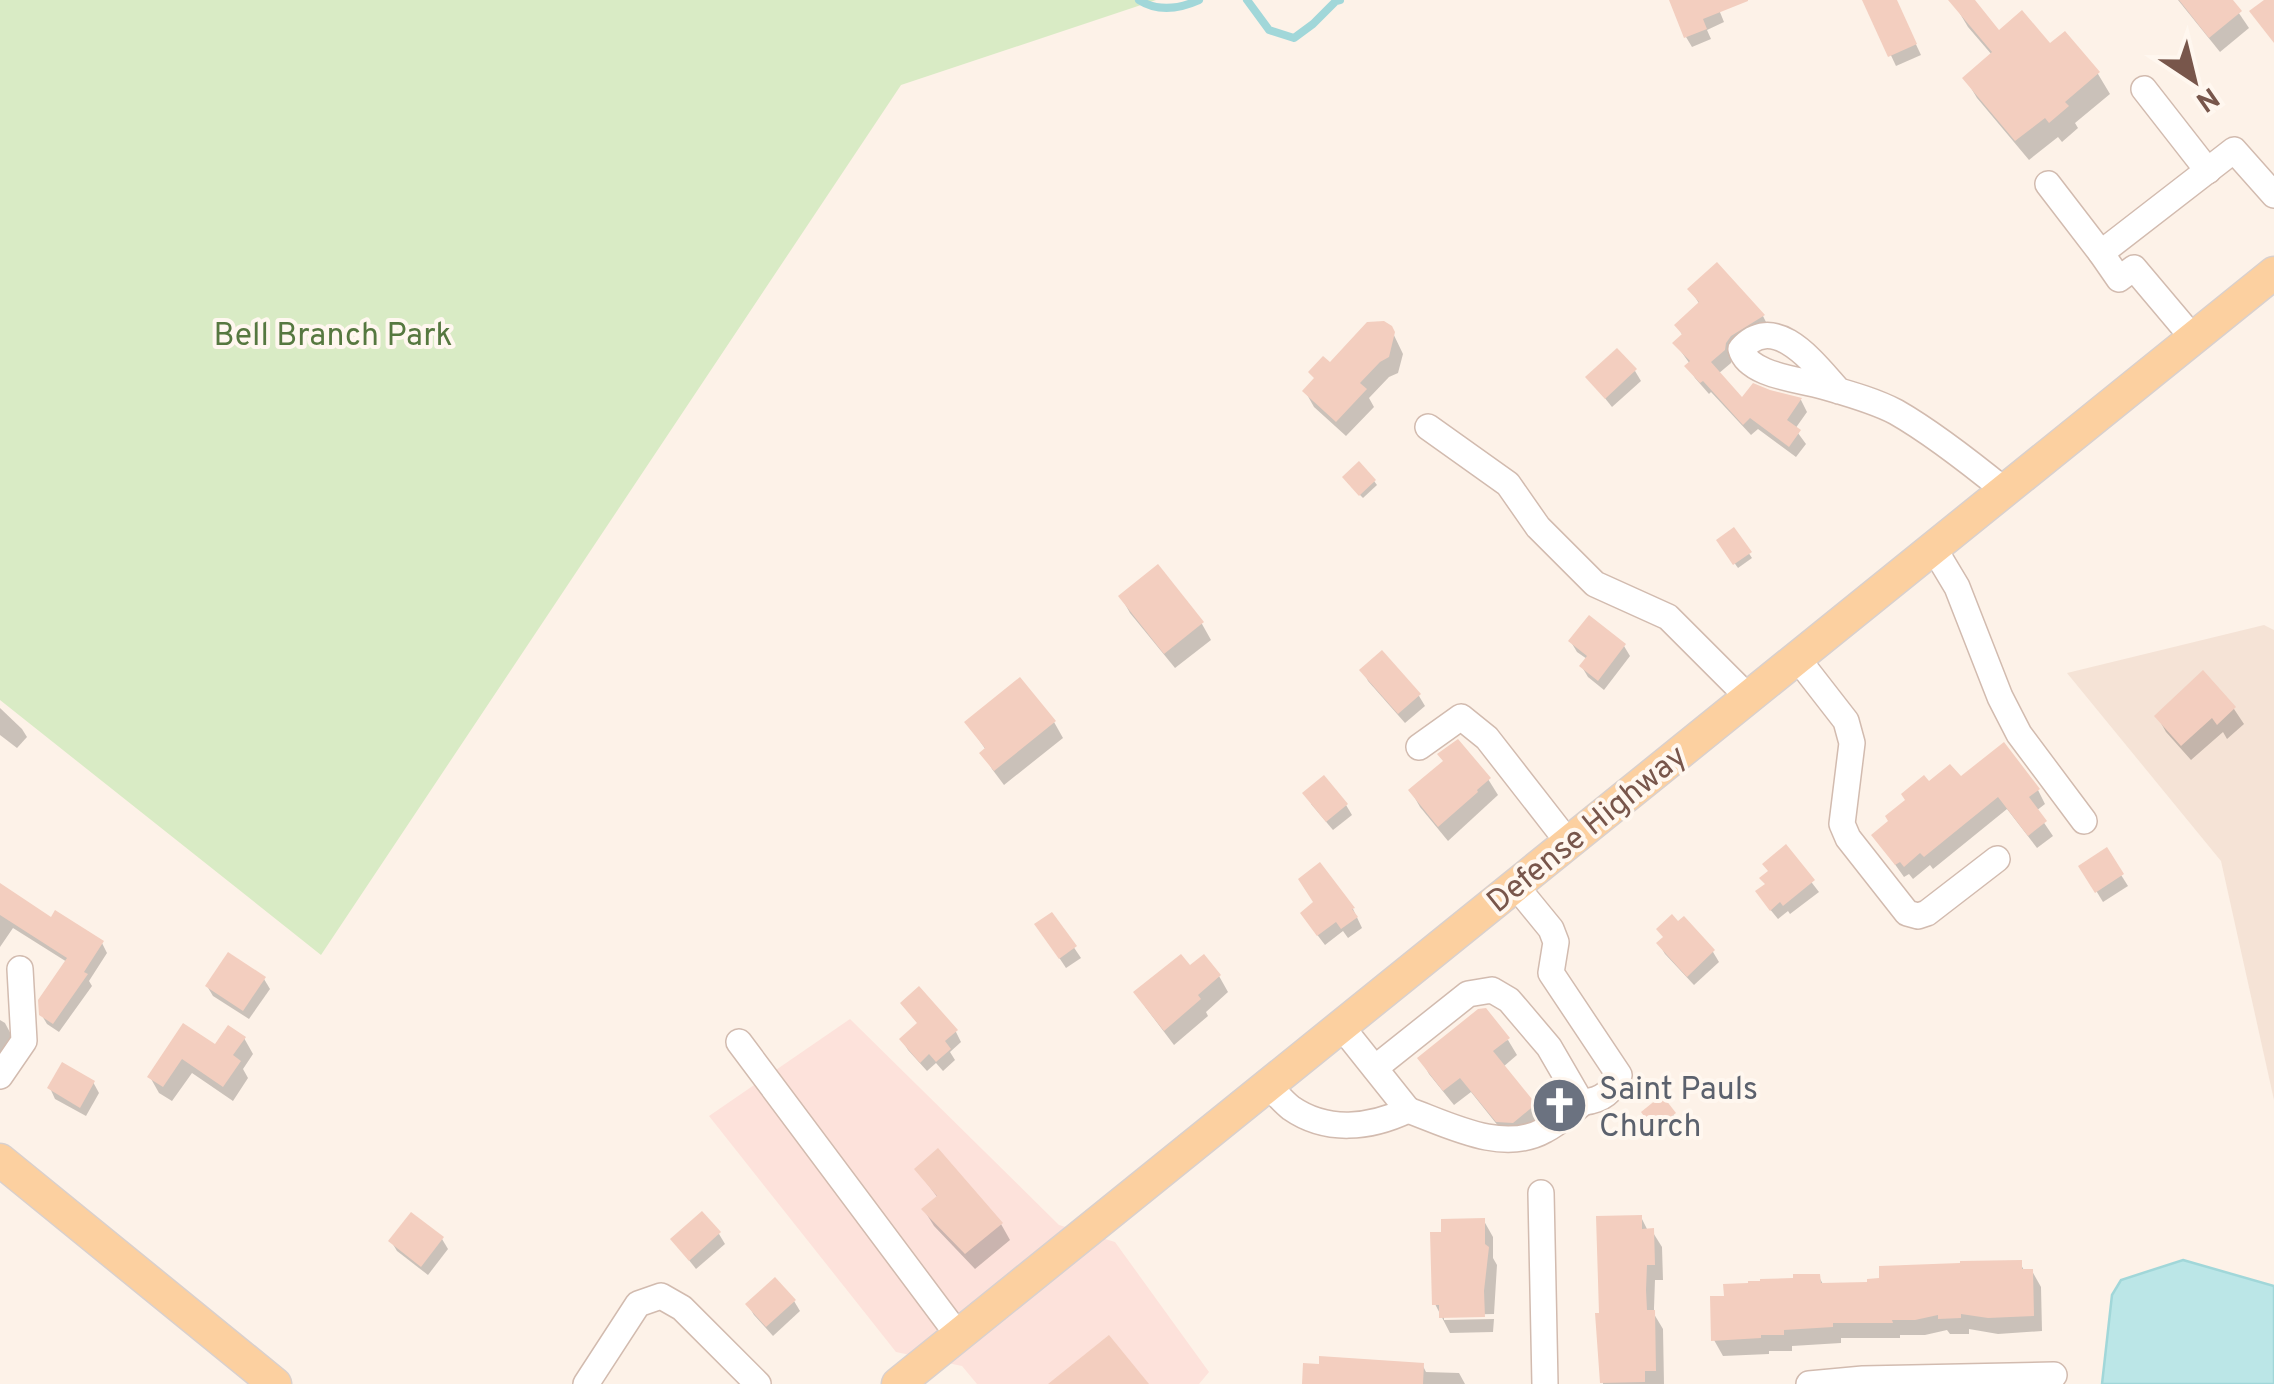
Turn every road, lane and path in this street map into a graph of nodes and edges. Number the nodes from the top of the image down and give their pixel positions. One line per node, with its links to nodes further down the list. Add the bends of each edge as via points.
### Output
1 (2144, 89): 2 (street)
2 (2208, 170): 4 (street, via 2234,150); 5 (street)
3 (2048, 184): 5 (street)
4 (2274, 195)
5 (2100, 253): 7 (street, via 2119,279 2134,268)
6 (2274, 273): 7 (main road, Defense Highway)
7 (2193, 338): 10 (main road, Defense Highway)
8 (1840, 391): 10 (street, via 1895,412)
9 (1428, 427): 13 (street, via 1508,484 1538,526 1596,584 1668,617)
10 (2004, 490): 11 (main road, Defense Highway)
11 (1933, 547): 12 (main road, Defense Highway); 15 (street, via 1957,587 2019,734)
12 (1796, 658): 13 (main road, Defense Highway); 17 (street, via 1850,731 1842,824 1848,838 1908,913 1928,913)
13 (1748, 697): 16 (main road, Defense Highway)
14 (1419, 747): 16 (street, via 1461,717 1487,738)
15 (2084, 821)
16 (1568, 842): 18 (main road, Defense Highway)
17 (1996, 859)
18 (1515, 885): 20 (main road, Defense Highway); 25 (street, via 1551,929 1556,942 1550,973 1619,1074 1614,1088)
19 (20, 969): 23 (street, via 24,1041)
20 (1341, 1026): 22 (street); 24 (main road, Defense Highway)
21 (739, 1042): 29 (street)
22 (1375, 1068): 25 (street, via 1468,994 1492,990 1509,1000 1548,1047); 26 (street)
23 (0, 1076)
24 (1268, 1085): 26 (street, via 1290,1108 1319,1122 1358,1126); 29 (main road, Defense Highway)
25 (1584, 1102): 26 (street, via 1545,1130 1504,1140)
26 (1408, 1110)
27 (0, 1160): 31 (main road)
28 (1541, 1193): 35 (street)
29 (958, 1335): 34 (main road, Defense Highway)
30 (2054, 1376): 36 (street)
31 (275, 1384)
32 (586, 1384): 33 (street, via 638,1304 661,1296 682,1308)
33 (758, 1384)
34 (898, 1384)
35 (1545, 1384)
36 (1809, 1384)

